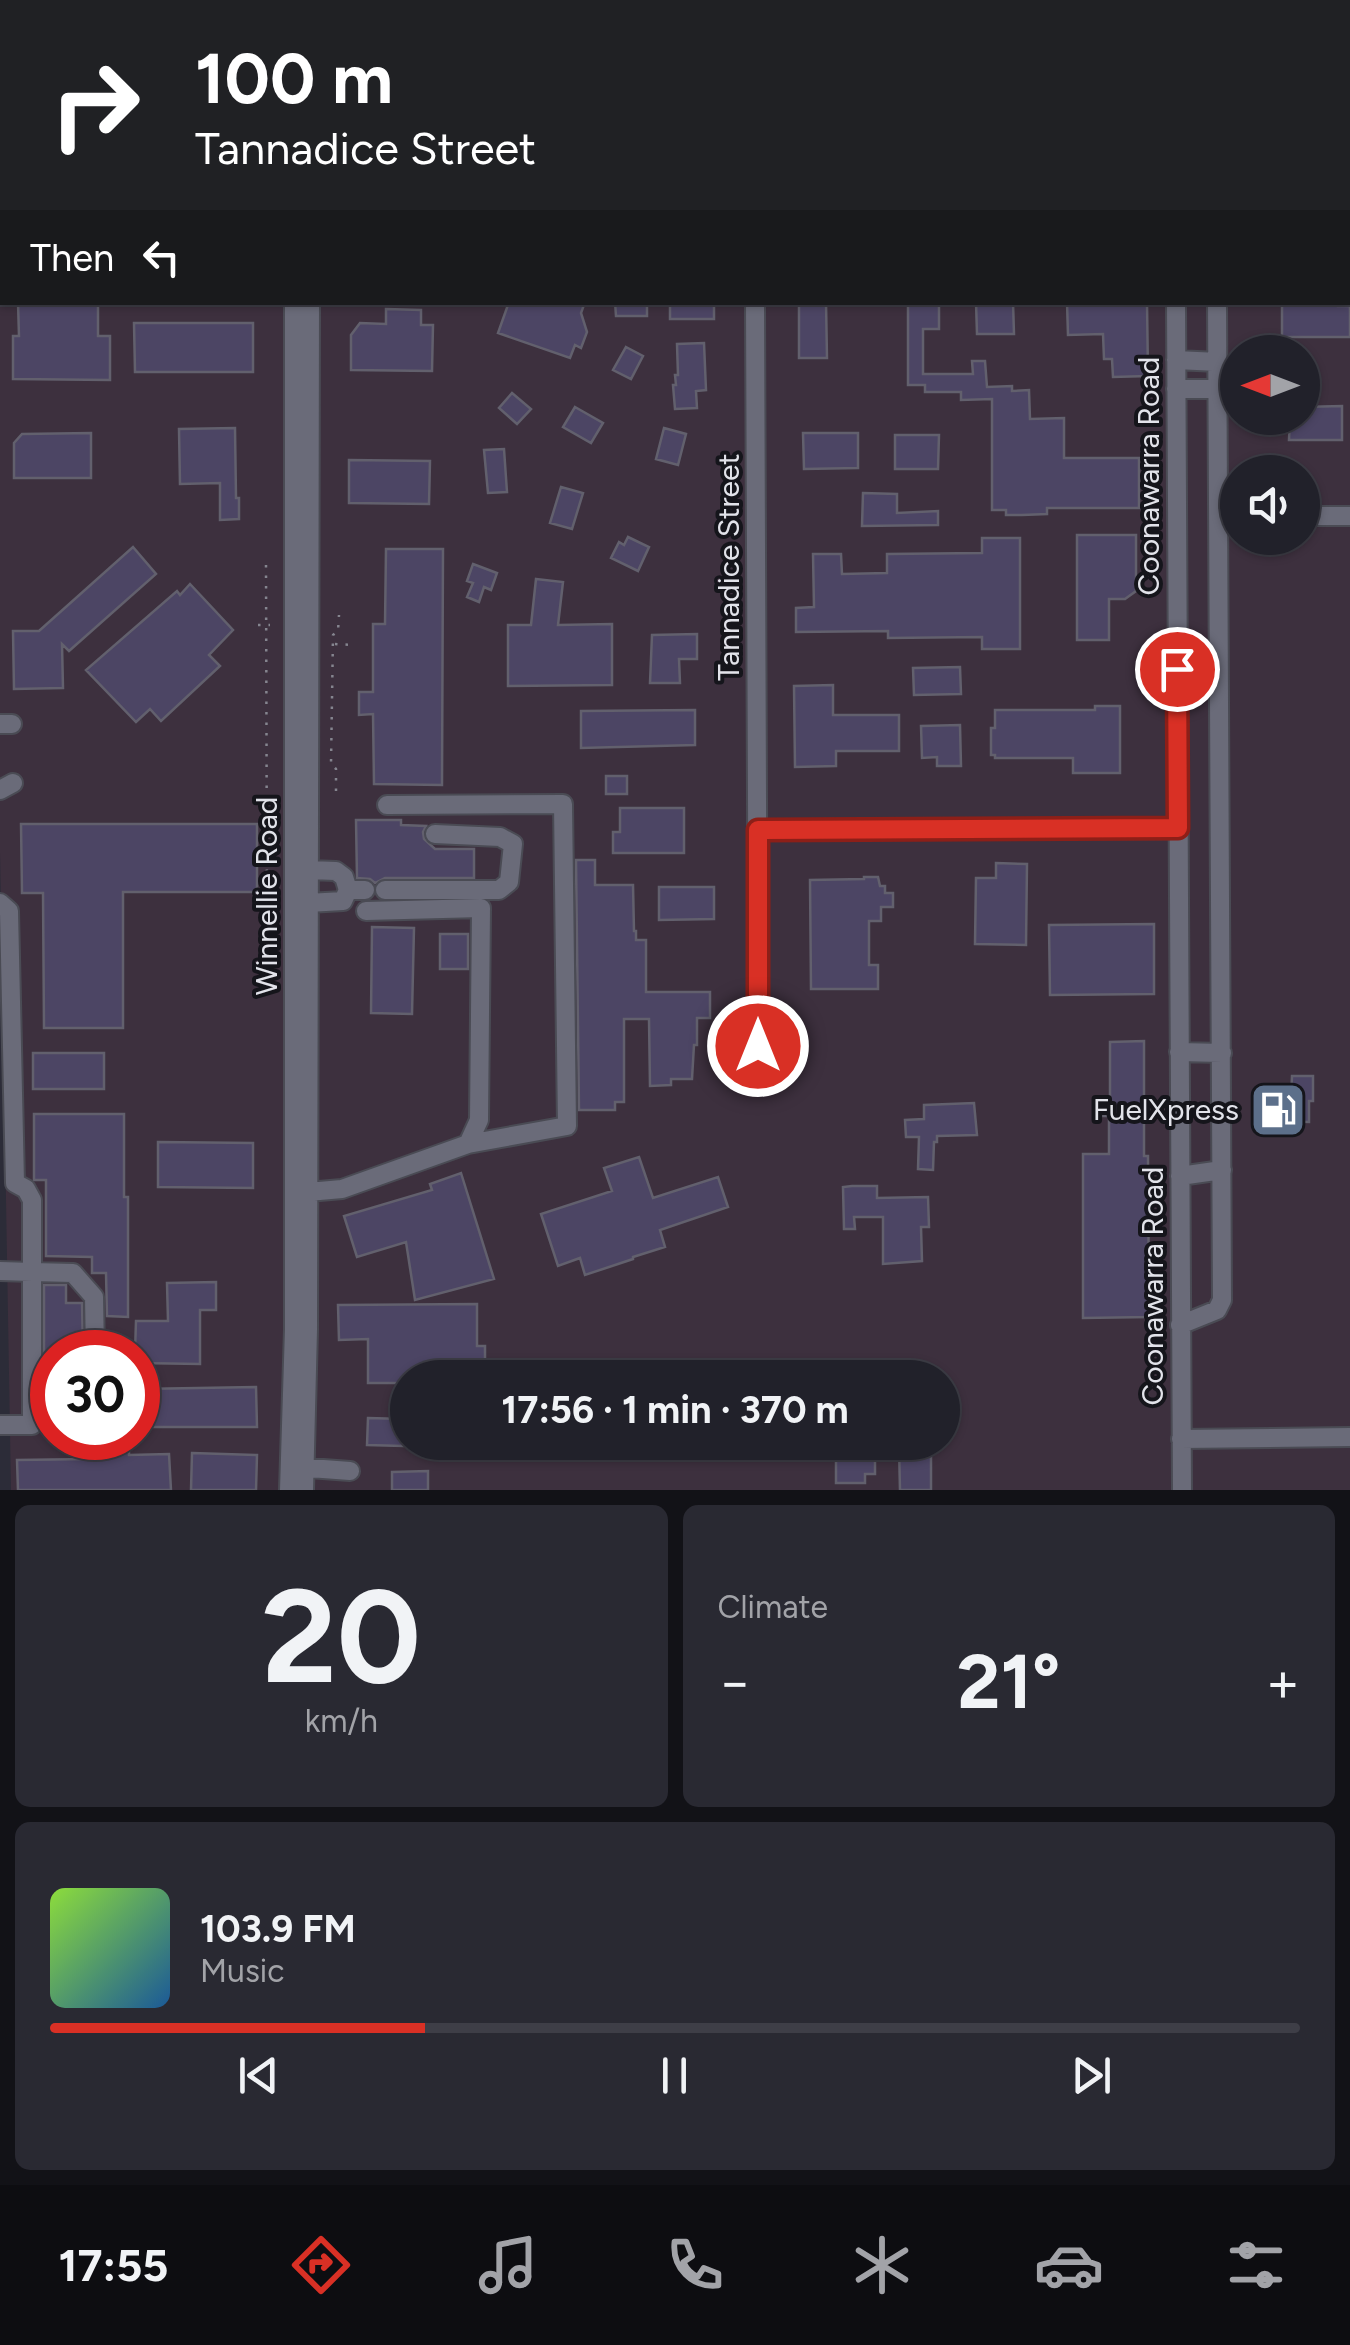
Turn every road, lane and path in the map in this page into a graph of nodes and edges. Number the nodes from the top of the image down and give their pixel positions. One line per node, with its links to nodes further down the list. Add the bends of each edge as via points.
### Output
1 (294, 305): 49 (street, Winnellie Road)
2 (310, 305): 25 (street, Winnellie Road)
3 (755, 305): 23 (street, Tannadice Street)
4 (1176, 305): 6 (street, Coonawarra Road)
5 (1218, 305): 7 (street)
6 (1176, 360): 7 (street); 9 (street, Coonawarra Road)
7 (1218, 362): 8 (street)
8 (1218, 388): 9 (street); 10 (street)
9 (1176, 389): 22 (street, Coonawarra Road)
10 (1223, 455)
11 (1320, 516): 12 (street)
12 (1350, 516)
13 (1228, 555): 34 (street)
14 (266, 565): 17 (path)
15 (339, 615): 18 (path)
16 (258, 625): 17 (path)
17 (268, 625): 29 (path)
18 (333, 644): 19 (path); 20 (path)
19 (354, 645)
20 (336, 791)
21 (387, 805): 35 (street, via 563,804 567,1126)
22 (1178, 828): 23 (street); 33 (street, Coonawarra Road)
23 (758, 830): 32 (street, Tannadice Street)
24 (435, 834): 26 (street, via 500,837 513,844 509,882 499,890)
25 (308, 870): 27 (street, Winnellie Road); 27 (street, via 336,871 356,890 342,901)
26 (385, 890)
27 (308, 902): 39 (street, Winnellie Road)
28 (0, 903): 31 (street, via 10,911)
29 (266, 906)
30 (366, 911): 35 (street, via 481,908 480,1120)
31 (7, 1038): 38 (street)
32 (758, 1046)
33 (1179, 1052): 34 (street); 37 (street, Coonawarra Road)
34 (1222, 1054): 36 (street)
35 (468, 1144): 39 (street, via 342,1190)
36 (1222, 1170): 37 (street); 42 (street, via 1222,1300 1216,1310)
37 (1180, 1176): 42 (street, Coonawarra Road)
38 (8, 1186): 41 (street, via 26,1190 32,1200)
39 (308, 1192): 49 (street, Winnellie Road)
40 (0, 1272): 41 (street)
41 (32, 1272): 43 (street); 44 (street, via 73,1272 94,1297)
42 (1180, 1324): 48 (street, Coonawarra Road)
43 (32, 1330)
44 (95, 1330)
45 (30, 1424): 46 (street)
46 (0, 1425)
47 (1350, 1437): 48 (street)
48 (1181, 1439): 53 (street, Coonawarra Road)
49 (298, 1468): 50 (street); 51 (street, Winnellie Road); 52 (street, Winnellie Road)
50 (350, 1470)
51 (289, 1490)
52 (304, 1490)
53 (1182, 1490)

